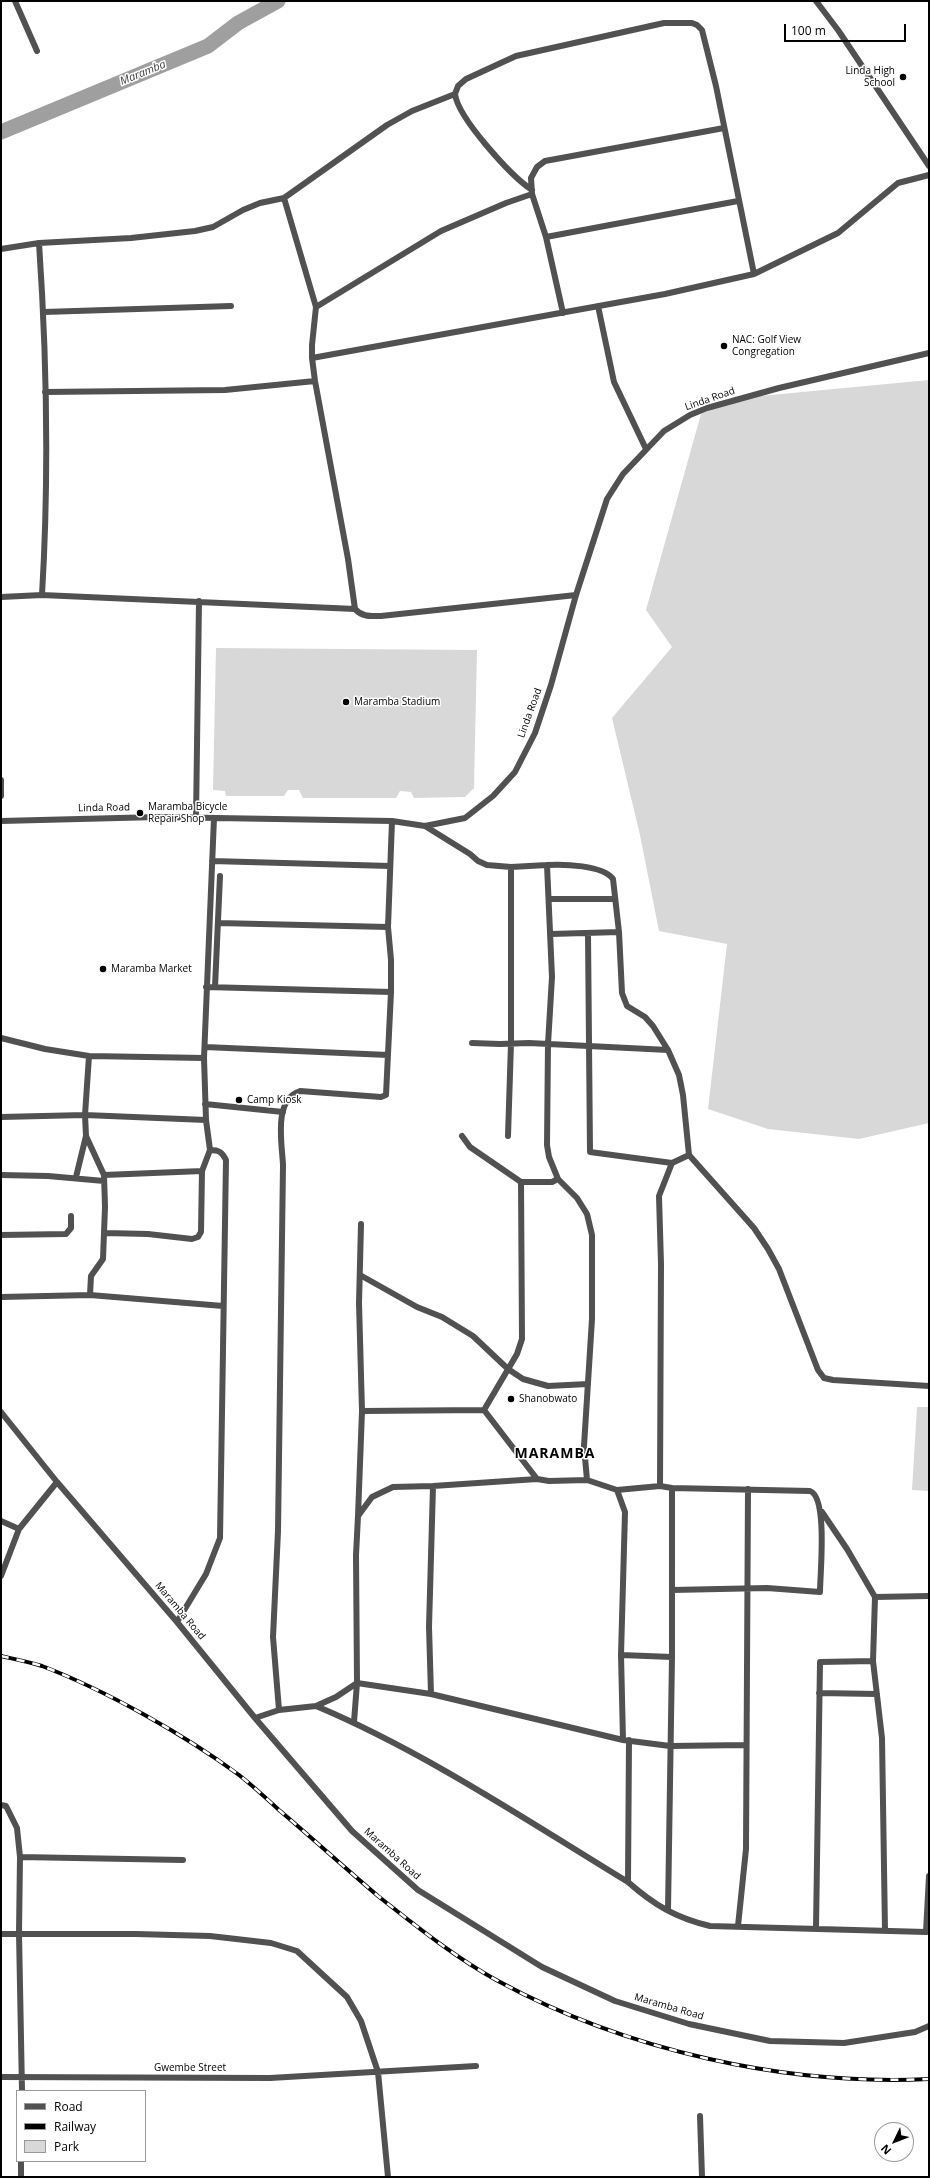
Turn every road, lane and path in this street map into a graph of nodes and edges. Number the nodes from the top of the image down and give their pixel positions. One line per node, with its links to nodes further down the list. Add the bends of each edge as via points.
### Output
1 (15, 1): 3 (street)
2 (816, 1): 6 (street)
3 (37, 51)
4 (455, 94): 5 (street, via 458,86 466,79 516,56 664,23 692,23 702,30); 8 (street, via 456,102 463,114 508,169); 9 (street, via 387,124)
5 (724, 128): 8 (street, via 544,161 530,178); 10 (street)
6 (929, 166)
7 (929, 175): 14 (street, via 898,183 838,233)
8 (532, 192): 11 (street); 17 (street, via 440,231)
9 (284, 198): 12 (street, via 260,203 213,227 195,231 131,238); 17 (street)
10 (738, 200): 11 (street); 14 (street)
11 (546, 237): 19 (street)
12 (39, 243): 13 (street); 18 (street)
13 (1, 249)
14 (754, 274): 16 (street)
15 (230, 306): 18 (street)
16 (598, 306): 19 (street); 24 (street, via 614,382)
17 (316, 308): 21 (street)
18 (44, 312): 23 (street)
19 (563, 312): 21 (street)
20 (929, 353): 24 (street, Linda Road, via 779,388 707,408 664,431)
21 (312, 358): 22 (street)
22 (315, 381): 23 (street, via 225,390); 29 (street)
23 (45, 392): 25 (street, via 45,541)
24 (646, 448): 26 (street, Linda Road, via 623,474 607,499)
25 (42, 595): 27 (street); 28 (street)
26 (576, 595): 29 (street, via 381,616 366,616 359,614); 36 (street, Linda Road, via 538,726 518,767 505,784 473,813 458,821)
27 (1, 597)
28 (199, 601): 29 (street); 32 (street)
29 (355, 609)
30 (1, 780): 31 (street)
31 (1, 796)
32 (196, 818): 33 (street, Linda Road); 34 (street, Linda Road)
33 (214, 818): 35 (street, Linda Road); 37 (street)
34 (1, 821)
35 (392, 821): 36 (street, Linda Road); 39 (street)
36 (425, 826): 40 (street, via 478,861)
37 (212, 861): 39 (street); 49 (street)
38 (547, 865): 40 (street); 42 (street); 43 (street, via 575,866 605,872 613,879)
39 (390, 866): 45 (street)
40 (510, 867): 54 (street)
41 (220, 876): 44 (street)
42 (549, 899): 43 (street); 47 (street)
43 (615, 899): 46 (street)
44 (218, 923): 45 (street); 50 (street)
45 (388, 927): 51 (street)
46 (619, 932): 48 (street); 58 (street, via 622,993 627,1006 649,1021)
47 (551, 934): 48 (street); 55 (street, via 552,977)
48 (588, 934): 56 (street)
49 (206, 986): 50 (street); 57 (street)
50 (215, 987): 51 (street)
51 (391, 992): 59 (street)
52 (1, 1038): 60 (street)
53 (472, 1042): 54 (street)
54 (511, 1043): 55 (street); 69 (street)
55 (548, 1044): 56 (street); 77 (street, via 548,1145 549,1157)
56 (587, 1045): 58 (street); 72 (street, via 590,1152)
57 (205, 1047): 59 (street); 61 (street)
58 (668, 1050): 71 (street, via 684,1095)
59 (388, 1055): 63 (street, via 386,1095 381,1097 300,1091 288,1099)
60 (89, 1056): 61 (street); 64 (street)
61 (204, 1058): 62 (street)
62 (205, 1104): 63 (street); 66 (street)
63 (283, 1112): 119 (street, via 280,1428 273,1637)
64 (85, 1115): 65 (street); 66 (street); 67 (street)
65 (1, 1117)
66 (206, 1120): 70 (street)
67 (86, 1136): 75 (street); 76 (street)
68 (462, 1136): 78 (street, via 470,1147)
69 (508, 1136)
70 (210, 1150): 73 (street); 86 (street, via 222,1152 226,1160)
71 (689, 1155): 72 (street); 89 (street, via 754,1228 768,1248 779,1269 818,1370 824,1378)
72 (672, 1164): 97 (street, via 659,1196)
73 (202, 1171): 76 (street); 81 (street, via 201,1232 198,1237 192,1239)
74 (1, 1175): 75 (street)
75 (76, 1177): 76 (street)
76 (104, 1178): 81 (street)
77 (558, 1179): 78 (street, via 552,1182); 88 (street, via 577,1198 587,1214 592,1235 592,1319)
78 (521, 1182): 87 (street, via 522,1339)
79 (71, 1216): 82 (street, via 71,1228 66,1234)
80 (361, 1224): 83 (street)
81 (105, 1233): 84 (street, via 103,1258 91,1276)
82 (1, 1235)
83 (360, 1275): 87 (street, via 473,1336); 91 (street)
84 (90, 1295): 85 (street); 86 (street)
85 (1, 1297)
86 (223, 1306): 110 (street, via 220,1538 206,1574)
87 (508, 1370): 88 (street, via 523,1379 548,1386); 90 (street)
88 (588, 1384): 94 (street, via 584,1446)
89 (929, 1386)
90 (484, 1410): 91 (street); 93 (street)
91 (362, 1411): 102 (street)
92 (1, 1412): 95 (street, Maramba Road)
93 (538, 1479): 94 (street); 96 (street)
94 (587, 1480): 100 (street)
95 (57, 1482): 104 (street); 110 (street, Maramba Road)
96 (433, 1486): 102 (street, via 393,1486 372,1497); 116 (street, via 428,1627)
97 (660, 1486): 98 (street); 100 (street)
98 (672, 1488): 99 (street); 107 (street)
99 (748, 1489): 101 (street, via 814,1492); 106 (street)
100 (617, 1490): 111 (street, via 623,1502 625,1518)
101 (822, 1512): 106 (street, via 820,1592); 109 (street)
102 (358, 1516): 114 (street)
103 (1, 1521): 104 (street)
104 (19, 1529): 105 (street)
105 (1, 1576)
106 (749, 1589): 107 (street); 123 (street)
107 (672, 1590): 112 (street)
108 (929, 1596): 109 (street)
109 (875, 1598): 113 (street)
110 (177, 1622): 120 (street, Maramba Road)
111 (621, 1654): 112 (street); 122 (street)
112 (672, 1657): 124 (street)
113 (873, 1661): 115 (street, via 820,1662); 117 (street)
114 (357, 1683): 116 (street); 118 (street); 121 (street)
115 (819, 1693): 117 (street); 132 (street)
116 (431, 1694): 122 (street)
117 (877, 1694): 133 (street, via 882,1738)
118 (316, 1706): 119 (street); 121 (street)
119 (279, 1710): 120 (street)
120 (255, 1718): 136 (street, Maramba Road, via 352,1831 418,1890 542,1967 608,1998 689,2024 770,2041 844,2043 915,2032)
121 (354, 1722): 129 (street, via 504,1807)
122 (626, 1740): 124 (street); 129 (street, via 630,1768)
123 (746, 1745): 124 (street); 131 (street, via 746,1849)
124 (670, 1746): 130 (street)
125 (1, 1805): 126 (street, via 6,1806 17,1828)
126 (20, 1857): 127 (street); 134 (street)
127 (183, 1860)
128 (929, 1876): 133 (street, via 926,1932)
129 (628, 1882): 130 (street, via 643,1896)
130 (668, 1910): 131 (street, via 685,1920 710,1926)
131 (738, 1926): 132 (street)
132 (816, 1928): 133 (street)
133 (885, 1931)
134 (19, 1933): 135 (street); 138 (street, via 210,1936 271,1943 297,1951 347,1997 361,2021); 140 (street)
135 (1, 1934)
136 (929, 2026)
137 (476, 2066): 138 (street, Gwembe Street)
138 (378, 2072): 140 (street, Gwembe Street, via 270,2078); 145 (street)
139 (1, 2077): 140 (street, Gwembe Street)
140 (22, 2078): 141 (street)
141 (22, 2090)
142 (700, 2116): 146 (street)
143 (22, 2162): 144 (street)
144 (21, 2177)
145 (388, 2177)
146 (702, 2177)

